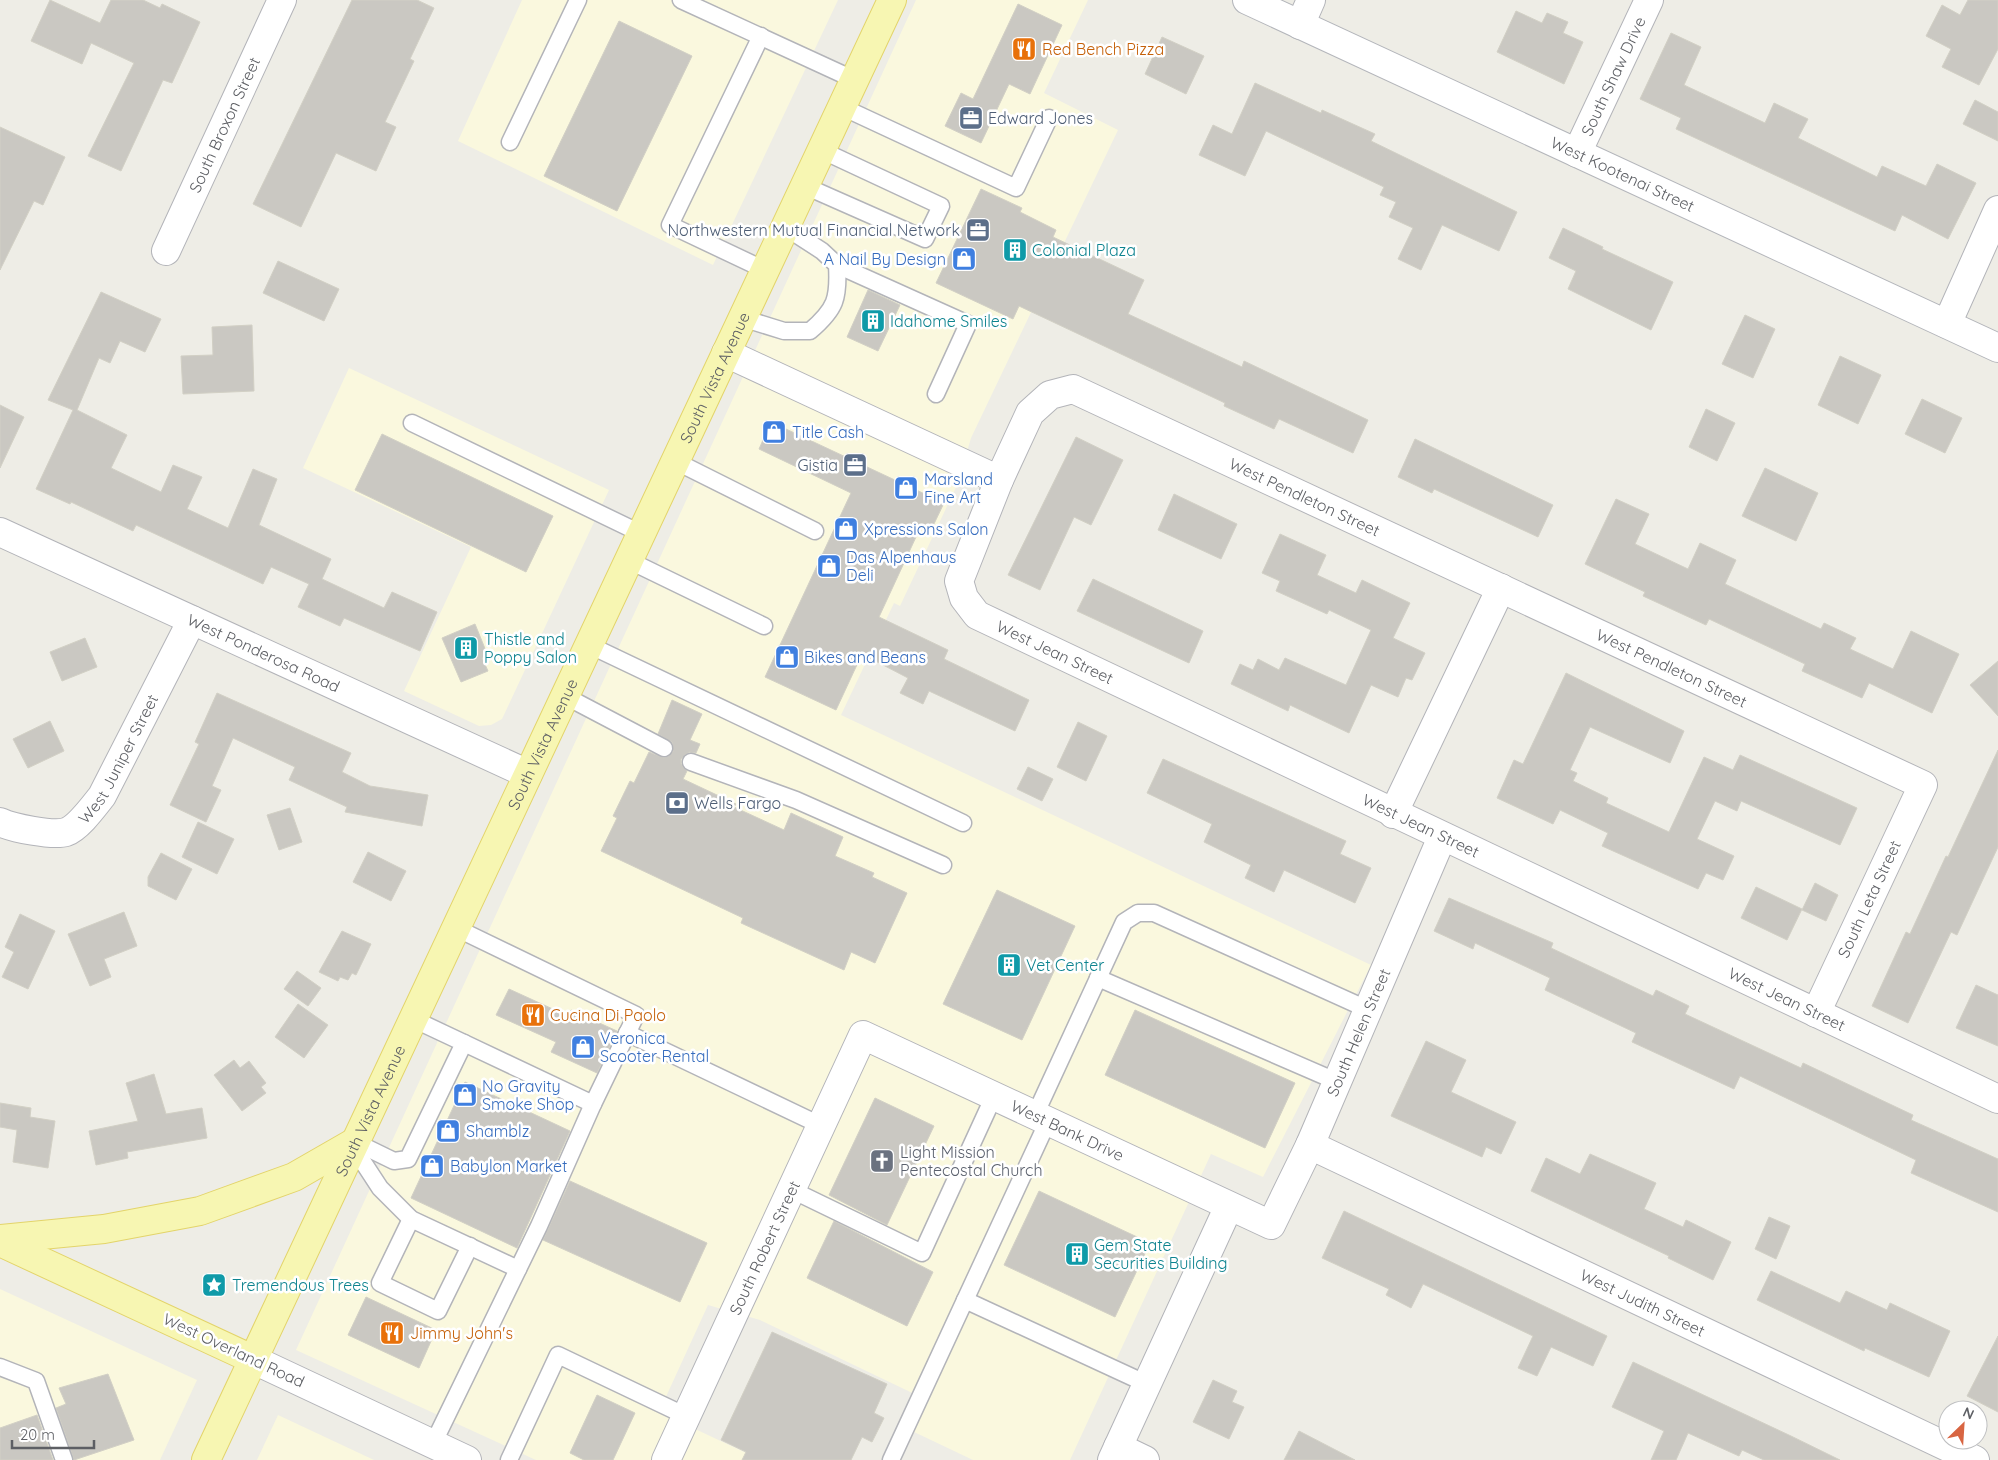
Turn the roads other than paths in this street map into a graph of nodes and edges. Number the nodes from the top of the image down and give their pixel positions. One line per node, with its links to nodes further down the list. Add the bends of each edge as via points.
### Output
1 (578, 0): 13 (lane)
2 (681, 0): 9 (lane)
3 (892, 0): 10 (main road, South Vista Avenue)
4 (1247, 0): 8 (street, West Kootenai Street)
5 (1311, 0): 8 (street)
6 (1649, 0): 15 (street, South Shaw Drive)
7 (277, 2): 19 (street, South Broxon Street)
8 (1300, 24): 15 (street, West Kootenai Street)
9 (761, 36): 10 (lane); 21 (lane, via 670,225)
10 (855, 80): 11 (main road, South Vista Avenue)
11 (842, 108): 12 (lane, via 1016,188); 14 (main road, South Vista Avenue)
12 (1049, 118)
13 (510, 142)
14 (821, 150): 16 (main road, South Vista Avenue); 16 (lane, via 941,206 926,239)
15 (1577, 153): 23 (street, West Kootenai Street)
16 (805, 186): 18 (main road, South Vista Avenue)
17 (1998, 210): 23 (street)
18 (785, 227): 20 (lane); 21 (main road, South Vista Avenue)
19 (166, 251)
20 (837, 265): 22 (lane, via 839,290 828,315 810,331 784,331); 26 (lane, via 968,324)
21 (765, 270): 22 (main road, South Vista Avenue)
22 (742, 318): 25 (main road, South Vista Avenue)
23 (1947, 324): 24 (street, West Kootenai Street)
24 (1998, 348)
25 (726, 353): 28 (main road, South Vista Avenue); 29 (street)
26 (936, 394)
27 (412, 423): 32 (lane)
28 (675, 461): 30 (lane); 32 (main road, South Vista Avenue)
29 (999, 480): 34 (street, West Pendleton Street, via 1030,413 1050,395 1073,389); 43 (street, West Jean Street, via 959,581 964,598 977,615)
30 (816, 531)
31 (0, 532): 35 (street, West Ponderosa Road)
32 (640, 533): 33 (main road, South Vista Avenue)
33 (628, 560): 36 (lane); 37 (main road, South Vista Avenue)
34 (1501, 588): 42 (street, West Pendleton Street); 43 (street)
35 (192, 620): 41 (street, West Ponderosa Road); 44 (street, West Juniper Street, via 102,796 85,817 66,832 37,832)
36 (764, 626)
37 (589, 645): 38 (main road, South Vista Avenue); 45 (lane)
38 (565, 696): 39 (lane); 41 (main road, South Vista Avenue)
39 (664, 748)
40 (692, 762): 47 (lane, via 796,800)
41 (528, 774): 48 (main road, South Vista Avenue)
42 (1923, 785): 51 (street, South Leta Street)
43 (1393, 814): 46 (street, West Jean Street)
44 (0, 822)
45 (963, 824)
46 (1442, 837): 50 (street, South Helen Street); 51 (street, West Jean Street)
47 (944, 865)
48 (456, 928): 52 (main road, South Vista Avenue); 53 (lane, via 636,1015)
49 (1098, 978): 50 (lane, via 1124,922 1138,913 1154,913); 56 (lane); 60 (lane)
50 (1368, 1010): 56 (street, South Helen Street)
51 (1816, 1013): 58 (street, West Jean Street)
52 (413, 1019): 55 (lane); 62 (main road, South Vista Avenue)
53 (628, 1033): 59 (lane); 61 (lane)
54 (864, 1035): 57 (street, West Bank Drive); 61 (street, South Robert Street)
55 (464, 1043): 59 (lane); 62 (lane, via 408,1159 394,1161)
56 (1338, 1082): 63 (street, South Helen Street)
57 (994, 1096): 60 (street, West Bank Drive); 64 (lane, via 922,1253)
58 (1998, 1099)
59 (593, 1104): 70 (lane)
60 (1041, 1118): 65 (street, West Bank Drive); 71 (lane)
61 (822, 1126): 64 (street, South Robert Street)
62 (355, 1142): 66 (lane, via 363,1162 380,1188); 68 (main road, via 294,1177 200,1211 104,1229); 72 (main road, South Vista Avenue)
63 (1310, 1146): 67 (street, South Helen Street); 85 (street, West Judith Street)
64 (792, 1190): 75 (street, South Robert Street)
65 (1229, 1206): 67 (street, West Bank Drive); 74 (street)
66 (411, 1219): 69 (lane); 69 (lane, via 380,1283 438,1312)
67 (1271, 1225)
68 (0, 1240): 72 (main road, West Overland Road)
69 (470, 1246): 70 (lane)
70 (518, 1269): 76 (lane)
71 (965, 1300): 74 (lane); 83 (lane)
72 (252, 1359): 76 (street, West Overland Road); 79 (main road, South Vista Avenue)
73 (0, 1367): 78 (lane, via 36,1381)
74 (1147, 1384): 77 (street)
75 (686, 1416): 81 (lane, via 558,1355); 82 (street, South Robert Street)
76 (433, 1444): 80 (street, West Overland Road)
77 (1115, 1454): 84 (street)
78 (64, 1460)
79 (206, 1460)
80 (467, 1460)
81 (509, 1460)
82 (666, 1460)
83 (891, 1460)
84 (1145, 1460)
85 (1975, 1460)

